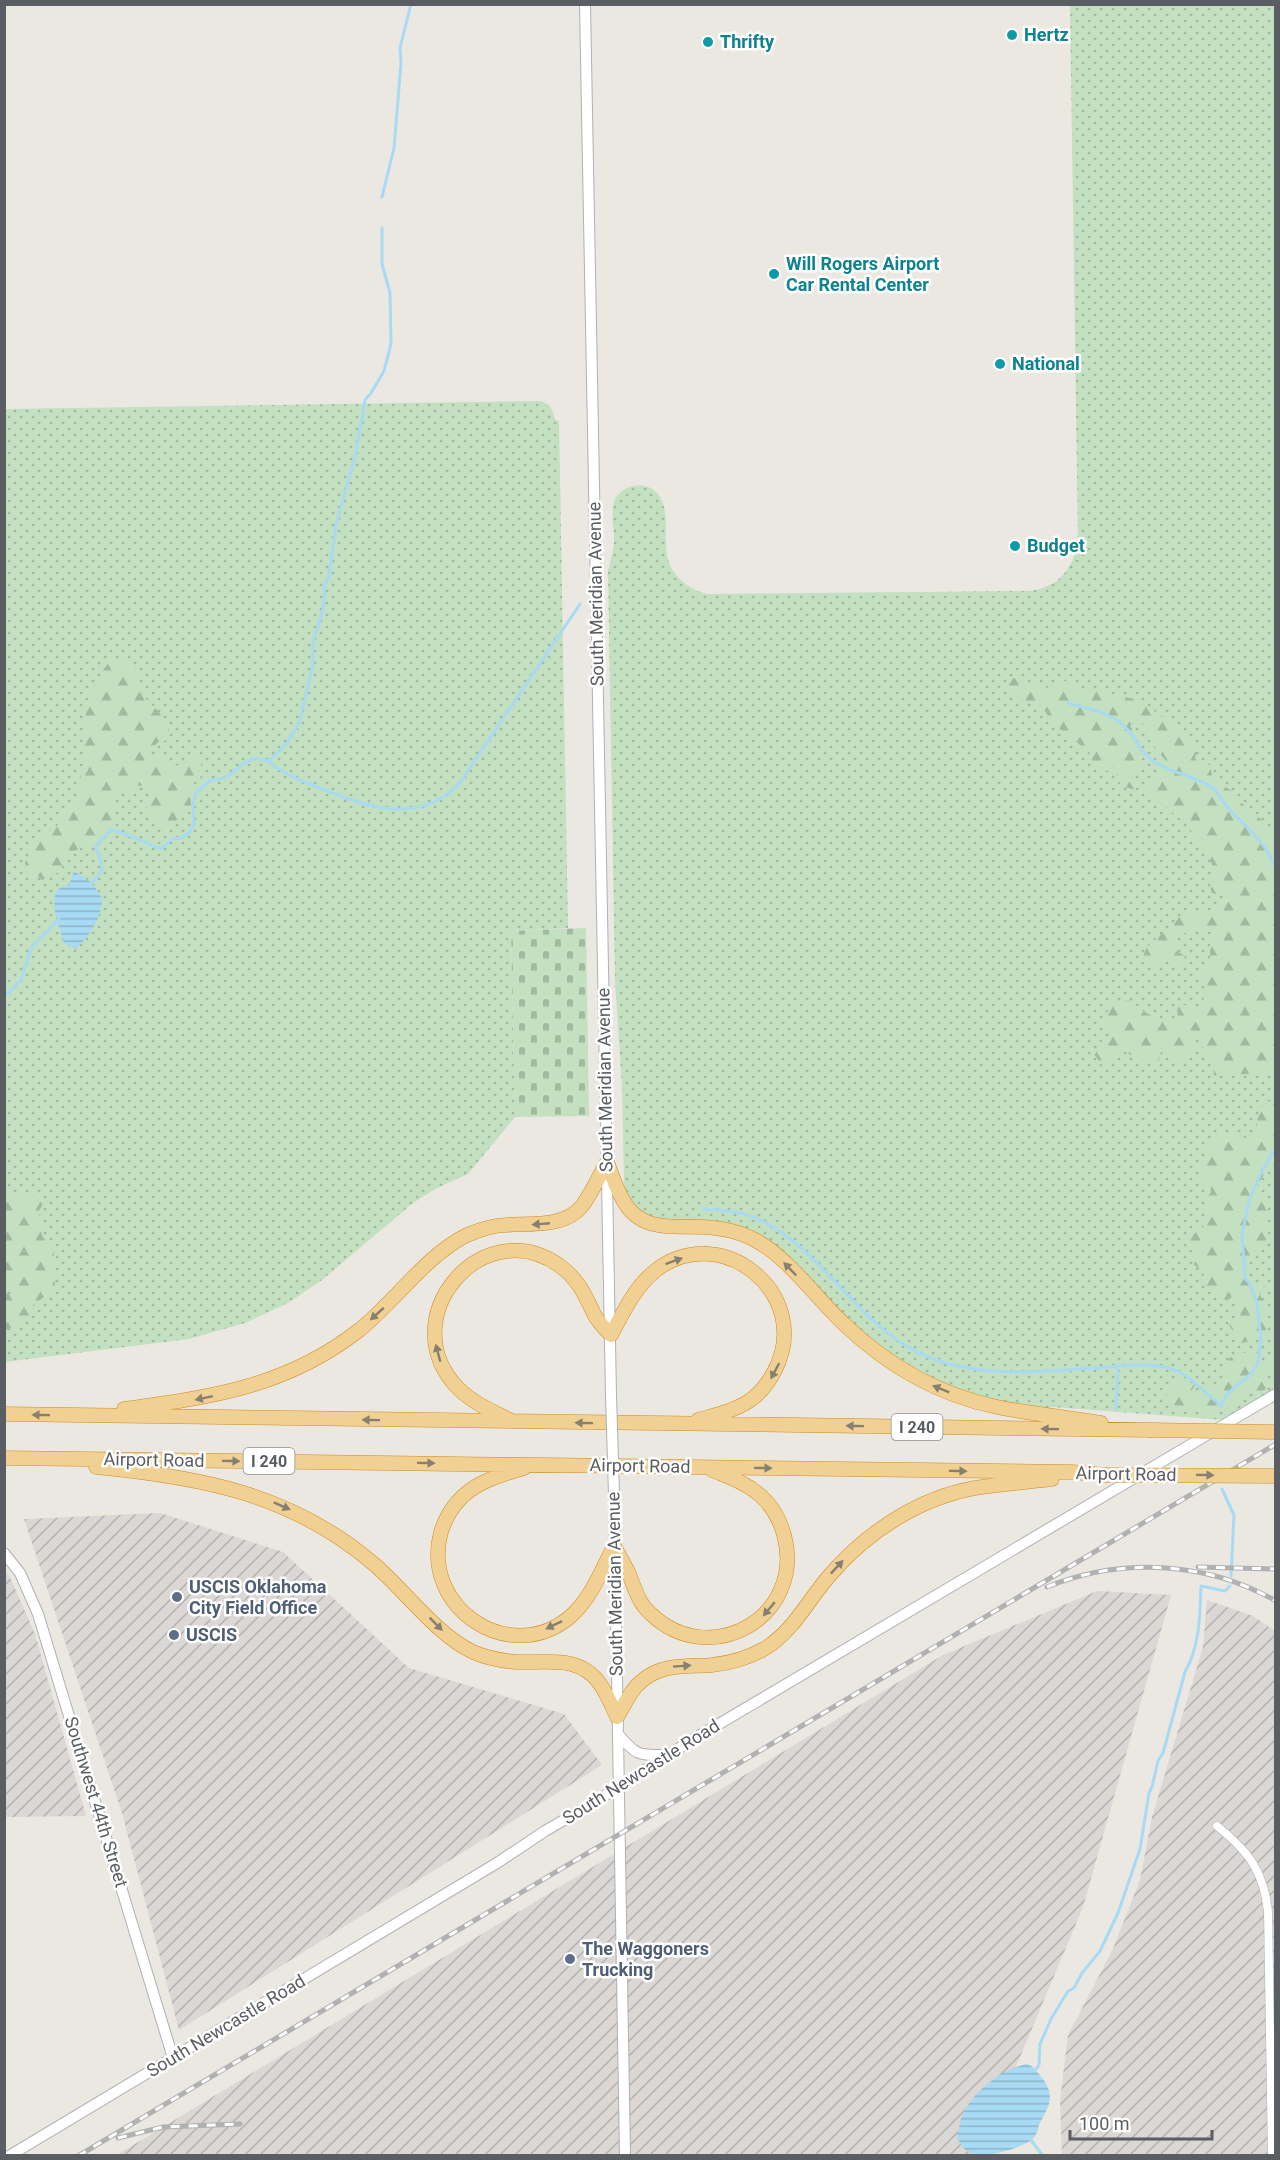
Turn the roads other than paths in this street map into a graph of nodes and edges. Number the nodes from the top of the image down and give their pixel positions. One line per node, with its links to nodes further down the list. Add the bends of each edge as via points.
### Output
1 (585, 4): 2 (main road, South Meridian Avenue)
2 (607, 1162): 3 (main road, South Meridian Avenue); 6 (highway, one-way to 6, via 575,1213 549,1223 503,1225 467,1235 438,1255 358,1331 286,1373 260,1384 197,1399); 9 (highway, one-way to 2, via 997,1407 922,1380 866,1344 757,1240 718,1228 667,1227 642,1221 623,1201)
3 (611, 1335): 7 (highway, one-way to 3, via 471,1400 458,1389 441,1363 435,1320 444,1293 461,1272 488,1256 502,1253 517,1251 547,1258 574,1278 594,1316); 8 (highway, one-way to 8, via 642,1283 678,1259 707,1254 722,1256 745,1265 768,1285 779,1305 784,1329 779,1362 771,1378 762,1391 744,1404); 16 (main road, South Meridian Avenue, bridge)
4 (1275, 1394): 20 (main road, South Newcastle Road)
5 (4, 1414): 6 (highway, I 240, one-way to 5)
6 (78, 1415): 7 (highway, I 240, one-way to 6)
7 (513, 1422): 8 (highway, I 240, one-way to 7)
8 (684, 1424): 9 (highway, I 240, one-way to 8)
9 (1150, 1430): 10 (highway, I 240, bridge)
10 (1275, 1432)
11 (4, 1459): 12 (highway, Airport Road / I 240, one-way to 12); 18 (highway, one-way to 18, via 151,1472 207,1482 276,1503 337,1535 395,1582 442,1630 474,1652 508,1661 563,1661 589,1672)
12 (534, 1465): 13 (highway, Airport Road / I 240); 16 (highway, one-way to 12, via 584,1602 552,1628 519,1635 502,1633 464,1614 442,1582 438,1562 442,1527 469,1491)
13 (705, 1467): 14 (highway, Airport Road / I 240, one-way to 14); 16 (highway, one-way to 16, via 746,1485 760,1496 782,1528 787,1546 784,1585 761,1617 746,1628 712,1637 696,1637 672,1629 650,1614 639,1600)
14 (1070, 1475): 15 (highway, Airport Road / I 240, one-way to 15, bridge); 18 (highway, one-way to 14, via 642,1680 655,1672 667,1667 730,1662 764,1649 789,1629 821,1585 855,1549 915,1509 974,1489)
15 (1275, 1476)
16 (614, 1546): 18 (main road, South Meridian Avenue)
17 (4, 1553): 23 (main road, Southwest 44th Street, via 20,1573 38,1614)
18 (617, 1717): 19 (main road, South Meridian Avenue)
19 (618, 1734): 20 (main road, via 638,1754); 21 (main road, South Meridian Avenue)
20 (669, 1755): 21 (main road, South Newcastle Road)
21 (618, 1786): 23 (main road, South Newcastle Road); 25 (main road, South Meridian Avenue)
22 (1217, 1826): 26 (street, via 1249,1855 1266,1893)
23 (173, 2058): 24 (main road, South Newcastle Road)
24 (9, 2156)
25 (625, 2156)
26 (1272, 2156)

